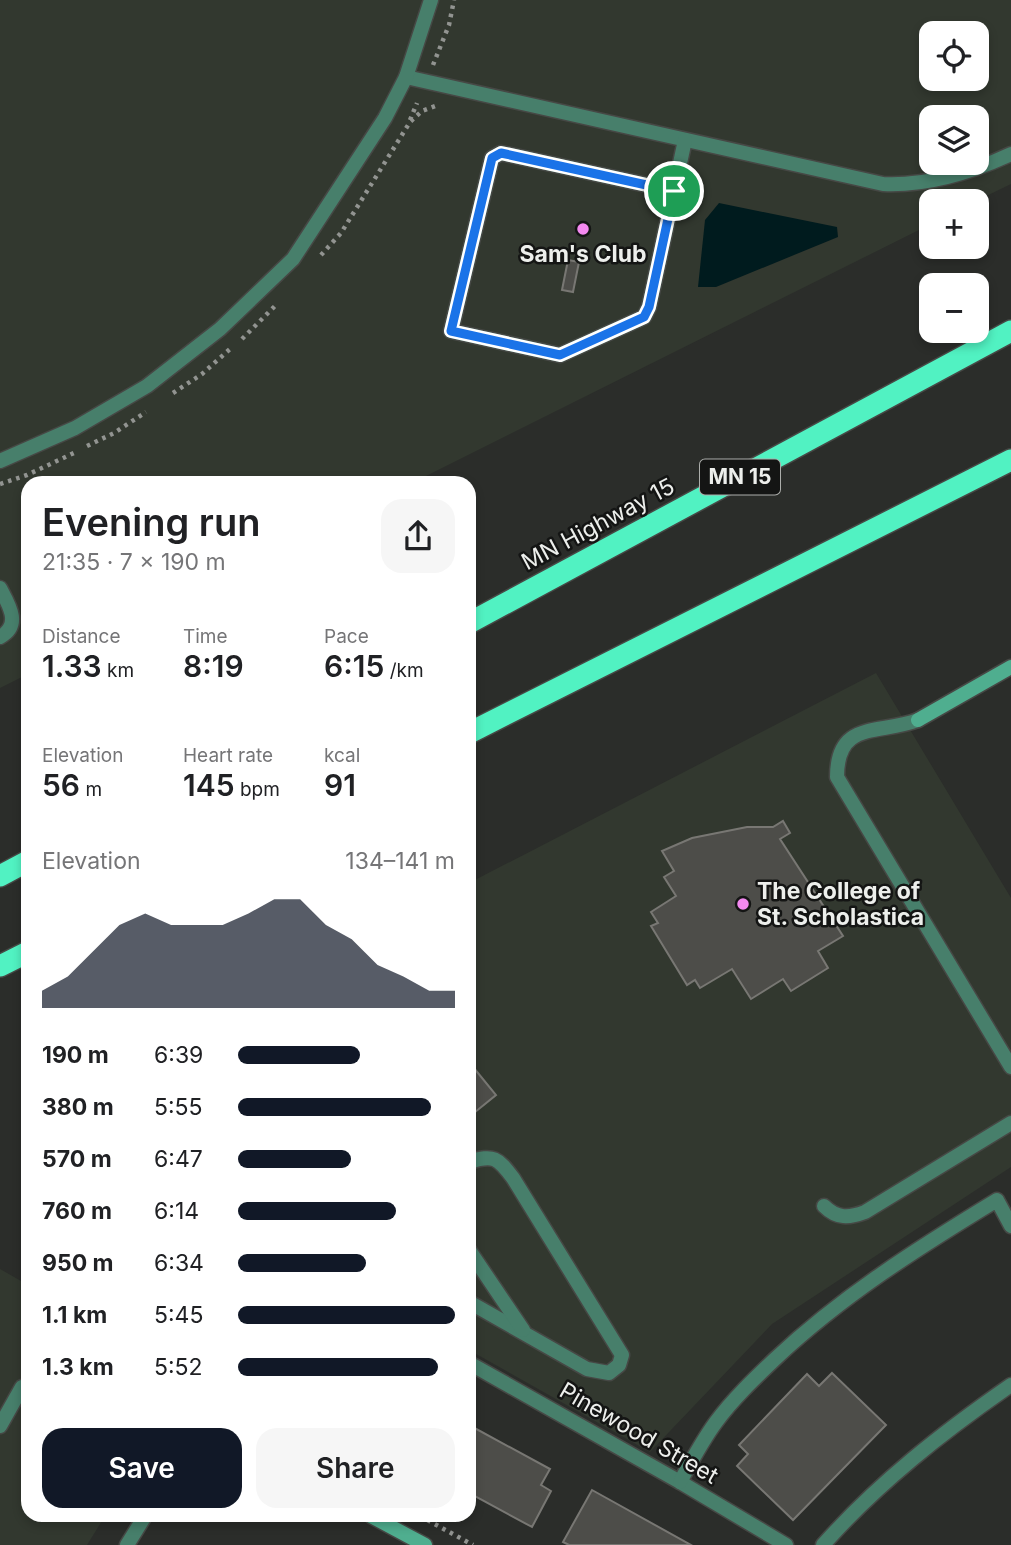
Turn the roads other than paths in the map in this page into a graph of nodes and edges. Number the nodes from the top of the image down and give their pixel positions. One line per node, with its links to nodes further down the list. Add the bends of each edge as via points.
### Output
1 (431, 0): 2 (street)
2 (406, 77): 3 (street); 8 (street, via 385,118 293,259 220,328 147,386 75,428)
3 (685, 140): 4 (street, via 883,184 906,185 961,175); 5 (street)
4 (1011, 155)
5 (674, 191): 5 (street, via 501,153 492,158 451,331 560,355 644,317)
6 (1011, 331): 10 (highway, MN Highway 15 / MN 15)
7 (1011, 460): 13 (highway)
8 (0, 461)
9 (0, 588): 11 (street, via 13,612 13,623)
10 (476, 619)
11 (0, 637)
12 (1011, 667): 18 (street, via 918,720 853,737 837,758 837,777)
13 (476, 729)
14 (21, 865): 15 (highway)
15 (0, 876)
16 (21, 955): 17 (highway)
17 (0, 965)
18 (1011, 1067)
19 (1011, 1123): 21 (street, via 865,1212 841,1216)
20 (476, 1160): 25 (street, via 486,1157 500,1162 513,1178 622,1355 620,1365 609,1373 587,1369)
21 (824, 1206)
22 (1011, 1226): 30 (street, via 997,1200 853,1292 749,1384 716,1422)
23 (476, 1260): 25 (street)
24 (476, 1306): 25 (street)
25 (526, 1334)
26 (476, 1367): 30 (street, Pinewood Street)
27 (1011, 1385): 36 (street, via 911,1459)
28 (21, 1389): 29 (street)
29 (0, 1426)
30 (680, 1482): 35 (street, Pinewood Street)
31 (141, 1522): 33 (street)
32 (382, 1522): 34 (street)
33 (127, 1545)
34 (425, 1545)
35 (786, 1545)
36 (823, 1545)

